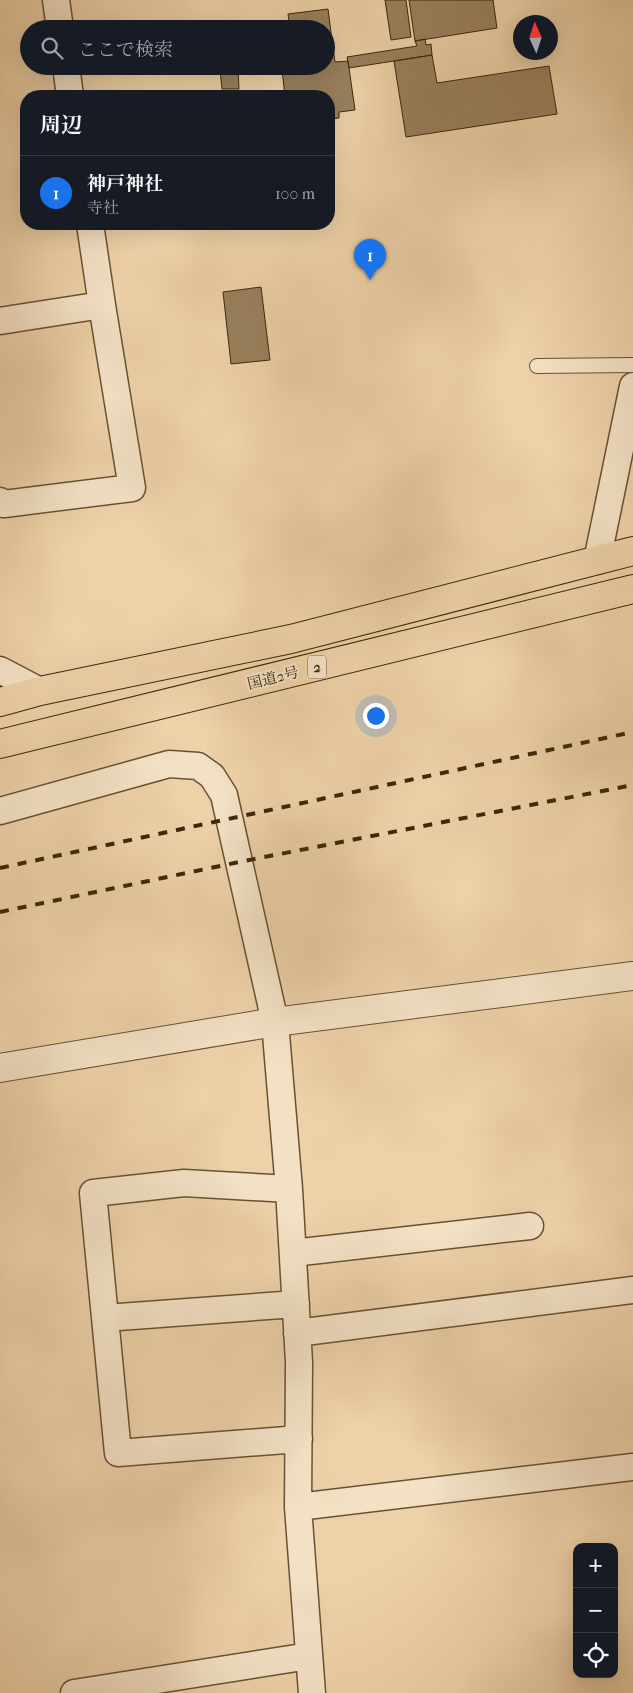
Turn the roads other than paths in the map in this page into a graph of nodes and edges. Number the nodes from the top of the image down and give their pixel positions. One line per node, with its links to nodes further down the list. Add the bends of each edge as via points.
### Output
1 (56, 0): 2 (street)
2 (59, 20)
3 (67, 75): 4 (street)
4 (69, 90)
5 (91, 230): 6 (street)
6 (102, 305): 7 (street); 11 (street, via 132,488 4,504)
7 (0, 320)
8 (633, 365): 9 (lane)
9 (537, 366)
10 (633, 386): 13 (street)
11 (0, 500)
12 (633, 551): 13 (highway, 2)
13 (597, 561): 16 (highway, 2, via 292,639)
14 (633, 589): 18 (highway, 国道2号 / 2)
15 (0, 670): 16 (street)
16 (40, 691): 17 (highway, 2)
17 (0, 702)
18 (0, 744)
19 (0, 811): 21 (street, via 169,764 198,766 212,776 224,794)
20 (633, 976): 21 (street)
21 (275, 1022): 22 (street); 23 (street)
22 (0, 1068)
23 (289, 1189): 25 (street); 28 (street, via 184,1183 93,1193)
24 (530, 1226): 25 (street)
25 (293, 1253): 27 (street)
26 (633, 1290): 29 (street)
27 (296, 1304): 28 (street); 29 (street)
28 (105, 1318): 30 (street, via 118,1453)
29 (297, 1333): 30 (street)
30 (299, 1439): 32 (street)
31 (633, 1467): 32 (street)
32 (298, 1507): 33 (street)
33 (309, 1656): 34 (street); 35 (street)
34 (74, 1693)
35 (312, 1693)

